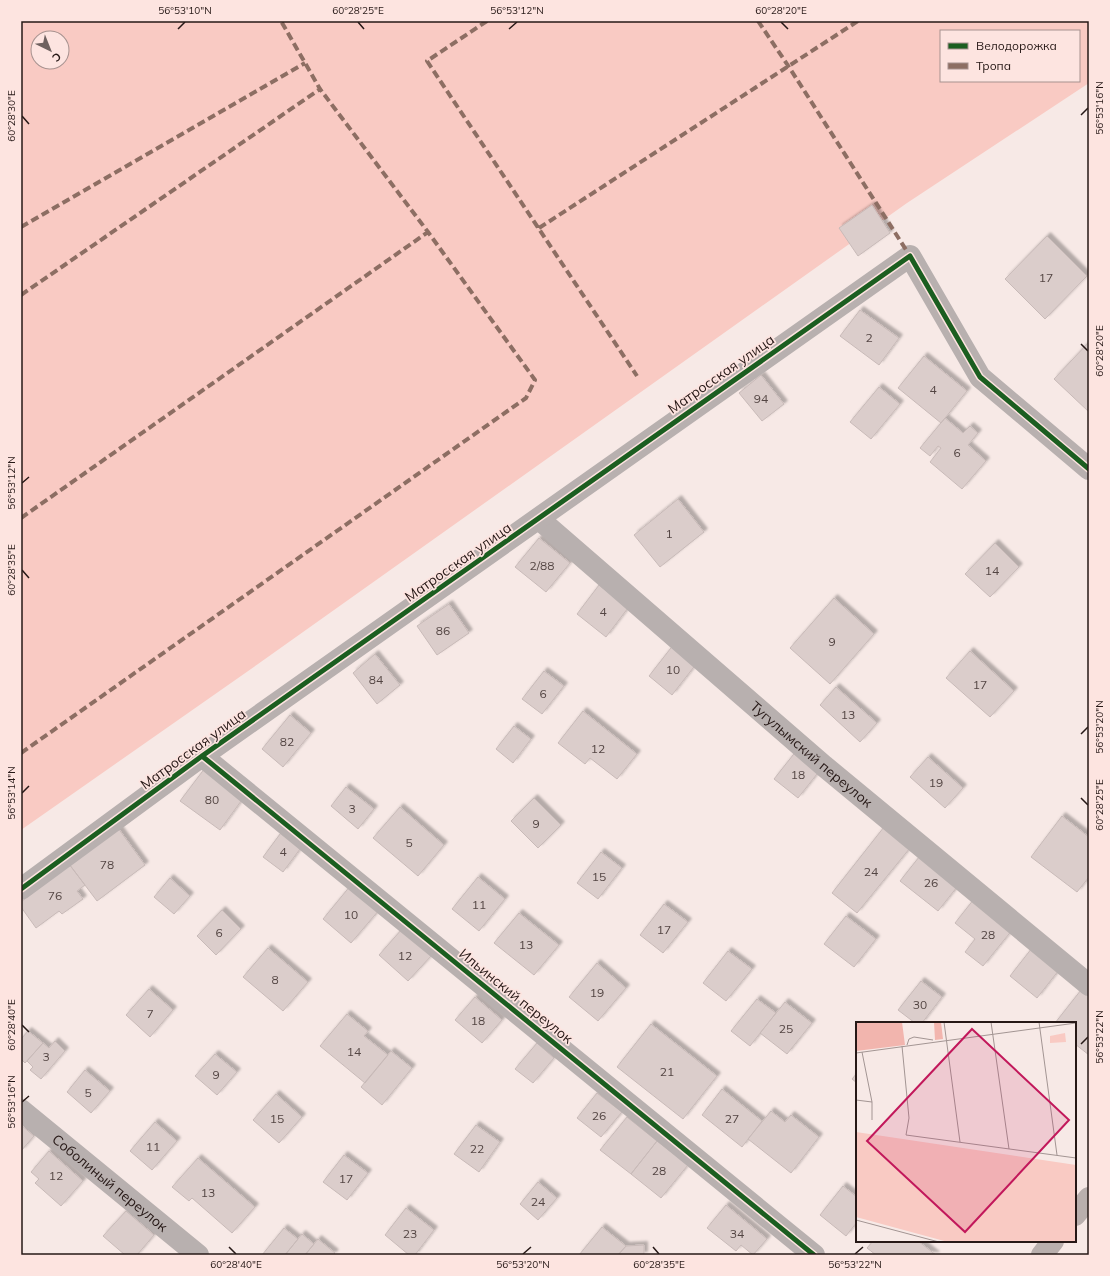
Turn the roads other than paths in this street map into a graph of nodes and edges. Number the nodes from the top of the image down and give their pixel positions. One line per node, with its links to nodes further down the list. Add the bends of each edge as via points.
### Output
1 (1089, 469): 2 (street, Матросская улица, via 980,377 910,256)
2 (539, 519): 3 (street, Матросская улица); 5 (street, Тугулымский переулок, via 824,766)
3 (202, 756): 4 (street, Матросская улица); 11 (street, Ильинский переулок)
4 (21, 889)
5 (1089, 985)
6 (21, 1110): 10 (street, Соболиный переулок)
7 (1089, 1198): 8 (street)
8 (1076, 1214)
9 (1052, 1242): 12 (street)
10 (198, 1255)
11 (814, 1255)
12 (1042, 1255)

